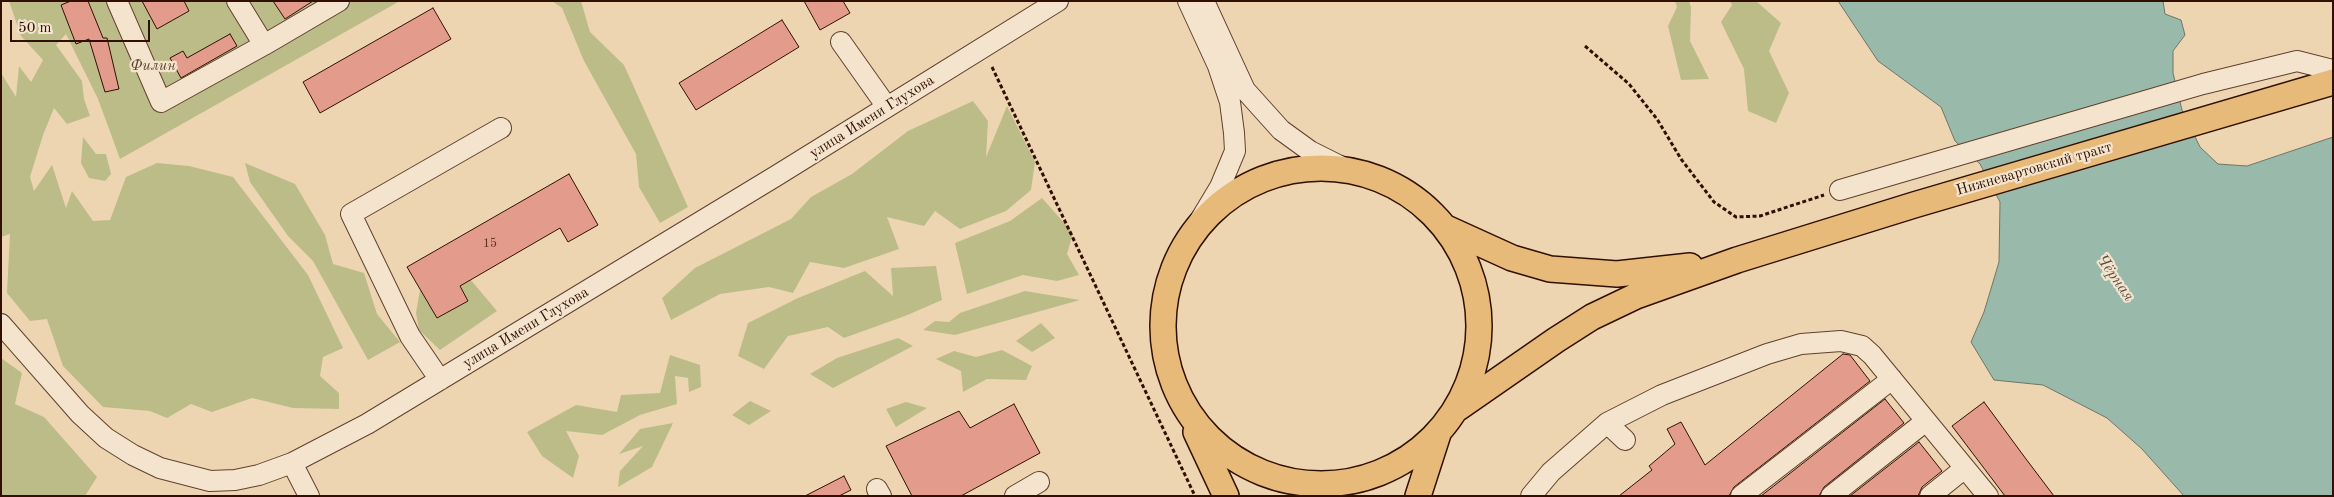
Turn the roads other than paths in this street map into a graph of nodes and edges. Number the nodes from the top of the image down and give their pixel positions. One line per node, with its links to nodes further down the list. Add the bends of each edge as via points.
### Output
1 (117, 1): 8 (street, via 161,102)
2 (237, 1): 8 (street)
3 (339, 1): 8 (street)
4 (1058, 1): 11 (street, улица Имени Глухова)
5 (1188, 1): 16 (street, via 1218,66 1230,102 1234,142 1234,151 1220,187)
6 (1204, 1): 13 (street, via 1244,90 1281,130 1310,151)
7 (841, 42): 11 (street)
8 (264, 45)
9 (2333, 70): 14 (street, via 2297,61 2202,84)
10 (2333, 82): 17 (main road, Нижневартовский тракт)
11 (887, 107): 20 (street, улица Имени Глухова)
12 (501, 128): 20 (street, via 351,214 410,336)
13 (1346, 169): 15 (main road, via 1369,174 1412,195); 16 (main road, via 1296,169 1272,175 1228,197)
14 (1840, 190)
15 (1446, 228): 17 (main road, Нижневартовский тракт, via 1512,258 1550,269 1617,274); 22 (main road, via 1470,270 1480,317 1475,365 1468,388)
16 (1193, 232): 21 (main road, via 1172,273 1163,317 1167,363)
17 (1737, 260): 22 (main road, Нижневартовский тракт, via 1636,296 1592,317)
18 (1, 324): 27 (street, улица Имени Глухова, via 80,414 106,438 133,456 160,468 210,482 259,475)
19 (1892, 379): 23 (street); 24 (street, via 1862,346 1841,341 1802,344 1767,354 1662,395); 35 (street)
20 (440, 380): 27 (street, улица Имени Глухова, via 367,424)
21 (1184, 405): 25 (main road, via 1222,450 1266,474 1304,483 1334,484 1382,472 1416,453); 32 (main road)
22 (1456, 409): 25 (main road)
23 (1926, 421): 28 (street); 36 (street)
24 (1607, 423): 26 (street); 34 (street, via 1551,472)
25 (1438, 433): 33 (main road)
26 (1625, 440)
27 (292, 463): 30 (street)
28 (1965, 468): 37 (street); 38 (street)
29 (1040, 482): 31 (street)
30 (309, 496)
31 (1015, 496)
32 (1226, 496)
33 (1418, 496)
34 (1531, 496)
35 (1741, 496)
36 (1831, 496)
37 (1930, 496)
38 (1988, 496)

